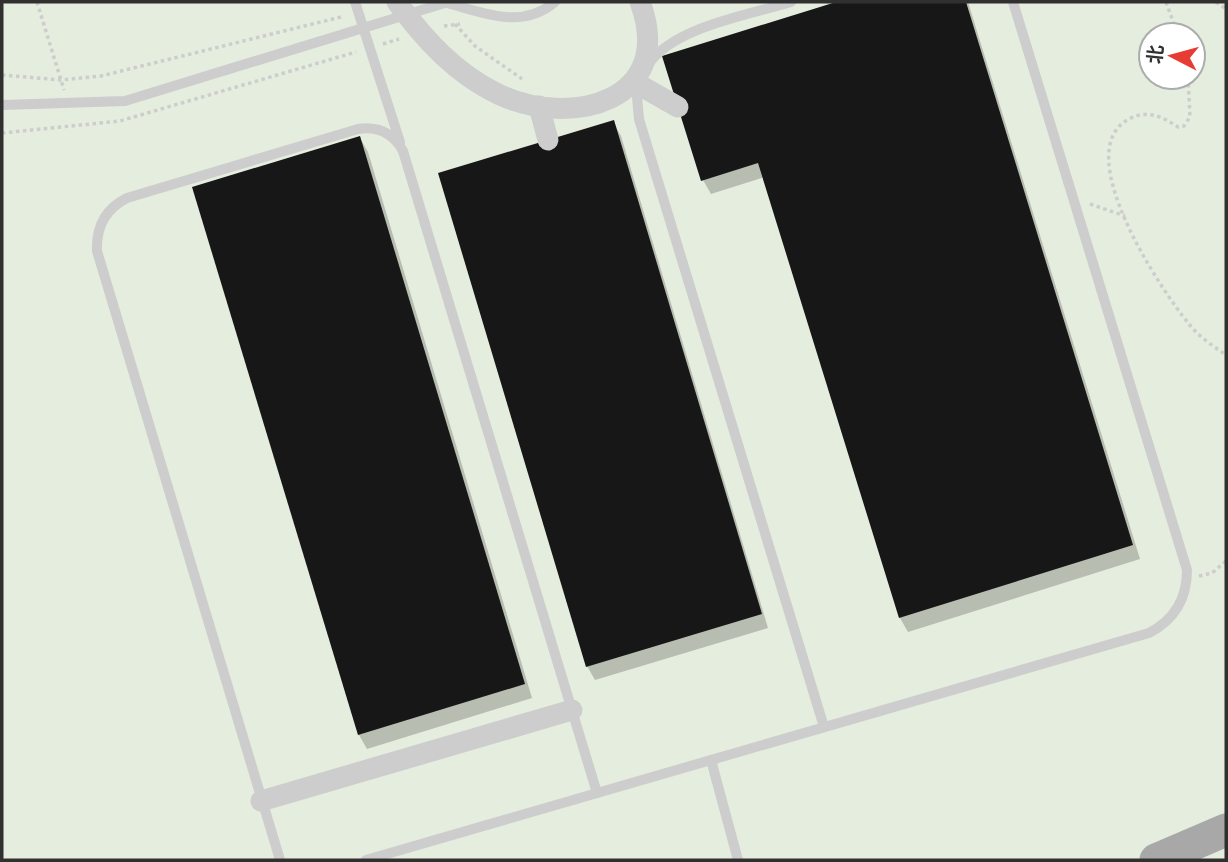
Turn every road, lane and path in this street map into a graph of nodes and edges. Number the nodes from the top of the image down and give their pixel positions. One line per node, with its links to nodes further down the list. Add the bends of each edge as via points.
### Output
1 (37, 2): 20 (path)
2 (397, 2): 26 (street, bridge, via 420,33 469,77 500,95)
3 (555, 2): 9 (lane, via 545,10 511,19)
4 (640, 2): 22 (street, bridge, via 649,46)
5 (791, 2): 37 (lane, via 670,43 642,75 638,108)
6 (1013, 2): 31 (lane)
7 (1166, 2): 12 (path)
8 (1216, 2): 11 (path)
9 (447, 3): 16 (lane)
10 (357, 7): 16 (lane); 20 (path, via 102,76)
11 (1226, 9)
12 (1173, 21)
13 (463, 23): 14 (path)
14 (455, 24): 15 (path); 21 (path, via 475,46)
15 (437, 28)
16 (363, 29): 18 (lane); 24 (lane, via 125,101)
17 (410, 36): 18 (path)
18 (370, 48): 28 (path, via 120,121); 30 (lane)
19 (2, 75): 20 (path)
20 (61, 80): 24 (path)
21 (525, 82)
22 (634, 82): 26 (street, bridge, via 605,102); 27 (street, bridge)
23 (1189, 91): 32 (path, via 1190,117 1184,126 1163,117 1136,115 1112,135 1109,165)
24 (68, 104): 25 (lane)
25 (2, 105)
26 (540, 106): 29 (street)
27 (678, 107)
28 (2, 133)
29 (548, 140)
30 (402, 151): 36 (lane); 40 (lane, via 382,130 358,129 127,198 104,217 96,239)
31 (1073, 198): 32 (path); 35 (lane)
32 (1125, 216): 33 (path, via 1139,249 1190,325)
33 (1226, 355)
34 (1226, 561): 35 (path, via 1212,573)
35 (1187, 575): 37 (lane, via 1178,608 1149,633)
36 (572, 710): 39 (lane); 40 (street)
37 (824, 727): 38 (lane)
38 (711, 760): 39 (lane); 44 (lane)
39 (597, 793): 43 (lane)
40 (261, 801): 42 (lane)
41 (1226, 830): 45 (main road)
42 (280, 860)
43 (366, 860)
44 (738, 860)
45 (1156, 860)

